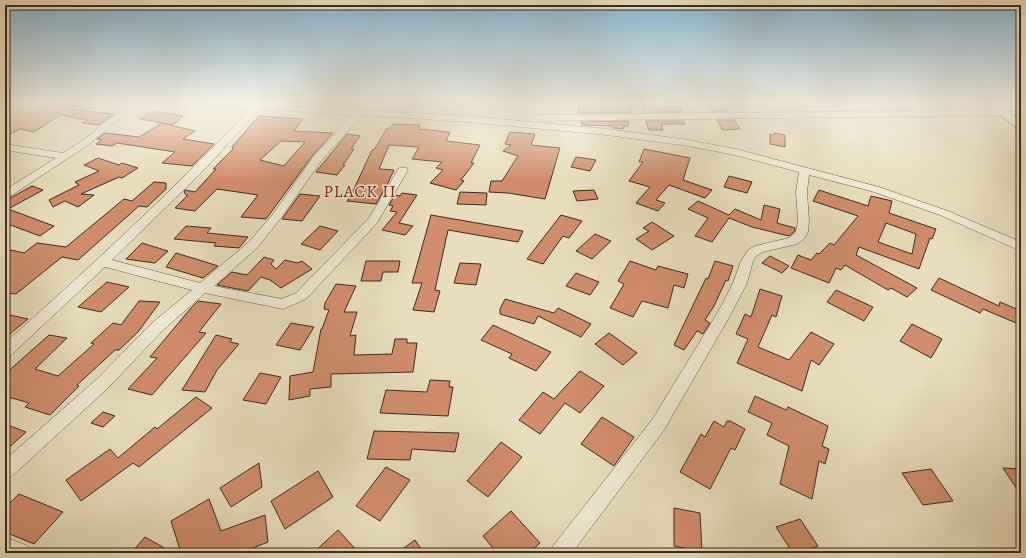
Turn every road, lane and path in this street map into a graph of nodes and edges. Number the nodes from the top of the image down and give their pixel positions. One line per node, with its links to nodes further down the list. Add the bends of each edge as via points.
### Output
1 (103, 129): 6 (street)
2 (236, 129): 11 (street, via 198,170)
3 (344, 129): 12 (street, via 318,158 253,245)
4 (575, 129): 8 (street, via 688,143 736,152)
5 (5, 147): 6 (street)
6 (66, 156): 9 (street)
7 (403, 170): 12 (street, via 373,220 301,296 283,304)
8 (805, 170): 10 (street, via 875,189 944,213); 17 (street, via 801,196 804,225 798,239 752,253 724,314 658,424)
9 (5, 195)
10 (1021, 247)
11 (102, 262): 12 (street); 13 (street)
12 (202, 288): 14 (street, via 157,327 102,383)
13 (5, 352)
14 (5, 471)
15 (5, 546): 16 (street)
16 (21, 553)
17 (560, 553)

